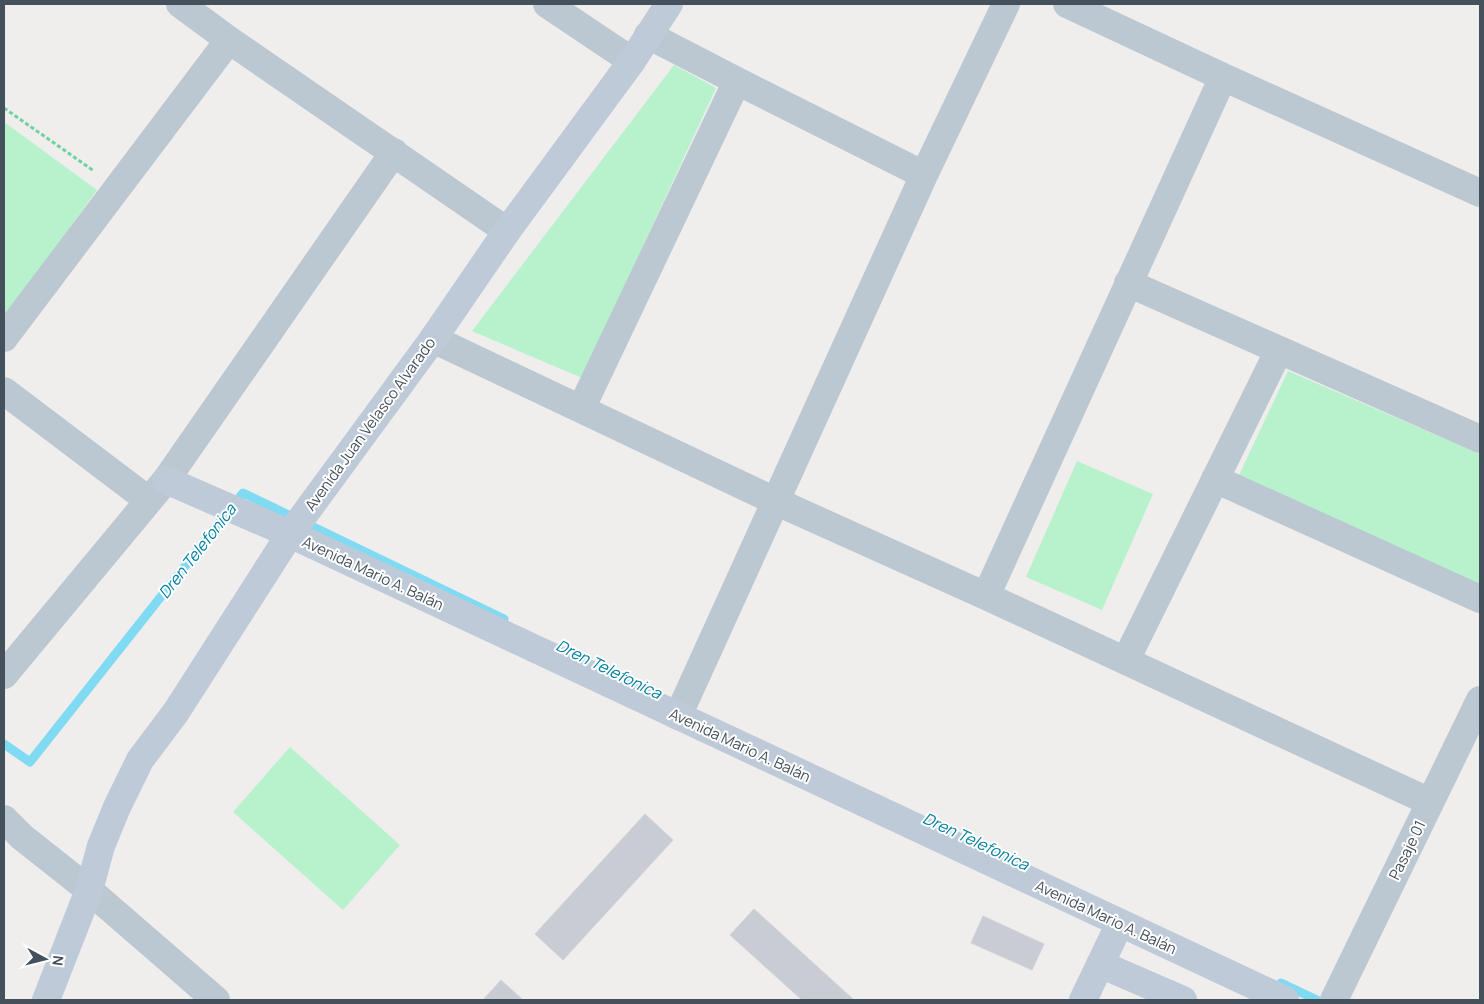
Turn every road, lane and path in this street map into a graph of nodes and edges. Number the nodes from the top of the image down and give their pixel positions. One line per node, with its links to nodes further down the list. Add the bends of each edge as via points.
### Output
1 (180, 4): 7 (street)
2 (547, 4): 8 (street)
3 (669, 4): 6 (street, Avenida Juan Velasco Alvarado)
4 (1006, 4): 13 (street)
5 (1067, 4): 9 (street)
6 (648, 35): 8 (street, Avenida Juan Velasco Alvarado); 10 (street)
7 (229, 40): 12 (street); 15 (street)
8 (632, 60): 16 (street, Avenida Juan Velasco Alvarado)
9 (1223, 77): 14 (street); 17 (street)
10 (737, 81): 13 (street); 22 (street)
11 (4, 108): 15 (path)
12 (394, 152): 16 (street); 25 (street)
13 (924, 175): 26 (street)
14 (1477, 185)
15 (117, 187): 18 (street)
16 (507, 231): 19 (street, Avenida Juan Velasco Alvarado)
17 (1128, 283): 20 (street); 28 (street)
18 (4, 338)
19 (433, 339): 22 (street); 27 (street, Avenida Juan Velasco Alvarado)
20 (1279, 350): 23 (street); 24 (street)
21 (4, 391): 25 (street)
22 (581, 408): 26 (street)
23 (1480, 439)
24 (1215, 479): 29 (street); 30 (street)
25 (157, 490): 27 (street, Avenida Mario A. Balán); 31 (street)
26 (775, 501): 28 (street); 33 (street)
27 (290, 534): 33 (street, Avenida Mario A. Balán); 36 (street, Avenida Juan Velasco Alvarado, via 176,712 140,760 101,846)
28 (986, 596): 30 (street)
29 (1480, 599)
30 (1126, 660): 34 (street)
31 (4, 675)
32 (1480, 700): 34 (street, Pasaje 01)
33 (678, 716): 37 (street, Avenida Mario A. Balán)
34 (1430, 802): 45 (street, Pasaje 01)
35 (4, 819): 36 (street)
36 (89, 890): 41 (street, Avenida Juan Velasco Alvarado); 42 (street)
37 (1120, 923): 38 (street, Avenida Mario A. Balán); 39 (street)
38 (1193, 957): 40 (street); 44 (street, Avenida Mario A. Balán)
39 (1100, 964): 40 (street); 43 (street)
40 (1176, 999)
41 (46, 1000)
42 (216, 1000)
43 (1082, 1000)
44 (1285, 1000)
45 (1334, 1000)

